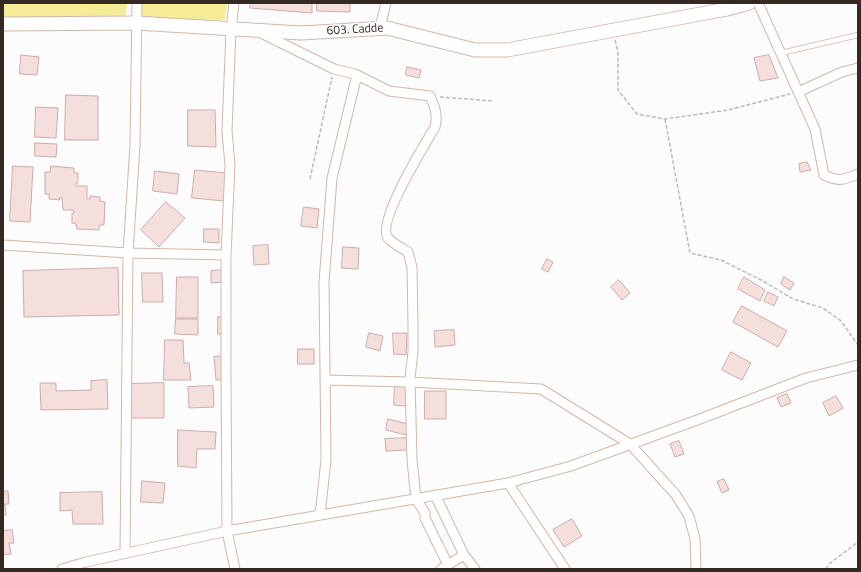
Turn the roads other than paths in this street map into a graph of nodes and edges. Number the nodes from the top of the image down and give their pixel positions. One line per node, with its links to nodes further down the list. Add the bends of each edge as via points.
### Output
1 (136, 3): 6 (street)
2 (234, 3): 9 (street)
3 (386, 3): 8 (street)
4 (749, 3): 8 (street, 603. Cadde, via 507,50 475,50)
5 (758, 3): 12 (street)
6 (136, 23): 7 (street, 603. Cadde); 9 (street, 603. Cadde); 18 (street, via 135,145)
7 (3, 24)
8 (380, 28): 10 (street, 603. Cadde, via 301,33)
9 (231, 29): 10 (street, 603. Cadde); 19 (street, via 227,131 230,195)
10 (255, 30): 14 (street, via 334,69)
11 (858, 36): 12 (lane)
12 (780, 53): 15 (street)
13 (858, 68): 15 (street, via 842,72)
14 (357, 75): 21 (street, via 332,178 324,282); 22 (street, via 390,91 430,96 437,118 435,127 400,190 386,222 388,238 408,252 412,267 413,332)
15 (798, 92): 16 (street, via 814,129 824,175 834,180 842,180)
16 (858, 174)
17 (3, 246): 18 (street)
18 (128, 253): 19 (street); 29 (street)
19 (226, 255): 28 (street)
20 (858, 365): 23 (street, via 806,378)
21 (325, 380): 22 (street); 27 (street, via 326,460)
22 (410, 382): 23 (street, via 541,389); 26 (street, via 412,460)
23 (630, 444): 24 (street, via 571,466); 36 (street, via 676,495 689,516 695,539)
24 (508, 483): 25 (street); 35 (street)
25 (435, 495): 26 (street); 30 (street)
26 (416, 498): 27 (street); 31 (street, via 425,513)
27 (320, 515): 28 (street)
28 (227, 531): 29 (street); 33 (street)
29 (125, 553): 32 (street)
30 (464, 555): 31 (street); 34 (street)
31 (444, 567)
32 (62, 569)
33 (235, 569)
34 (476, 569)
35 (565, 569)
36 (696, 569)

